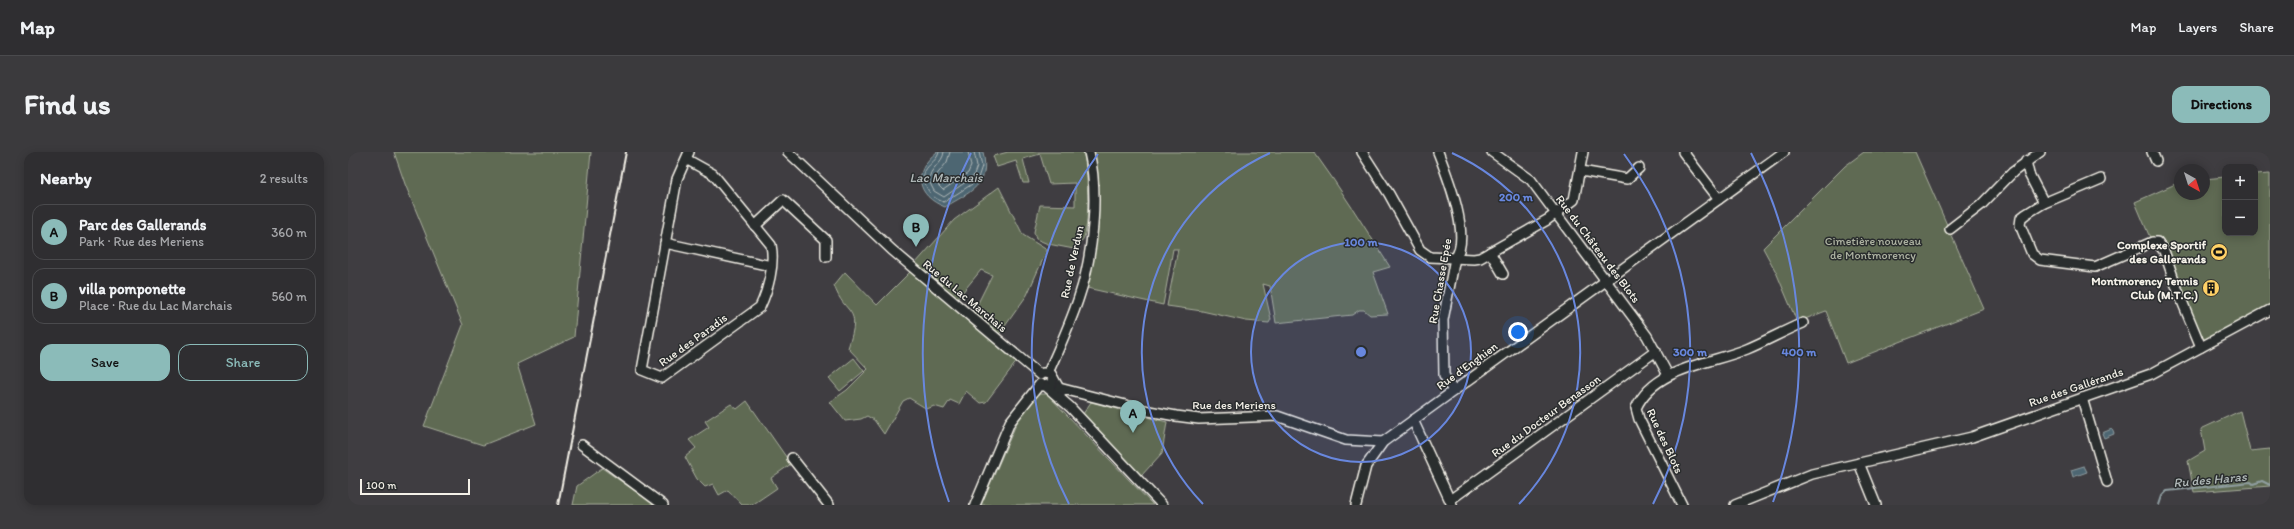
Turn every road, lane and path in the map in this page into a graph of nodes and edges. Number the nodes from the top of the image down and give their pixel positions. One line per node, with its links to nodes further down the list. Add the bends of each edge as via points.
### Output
1 (788, 152): 36 (street, Rue du Lac Marchais, via 892,250)
2 (1088, 152): 36 (street, Rue de Verdun, via 1093,176 1093,222 1088,254 1079,296)
3 (1362, 152): 25 (street, via 1420,250 1430,257)
4 (1438, 152): 25 (street, Rue Chasse Epée, via 1452,186 1461,233 1459,253)
5 (1492, 152): 19 (street, Rue du Château des Blots, via 1531,180)
6 (1583, 152): 15 (street)
7 (1683, 152): 17 (street)
8 (1784, 152): 17 (street, Rue d'Enghien)
9 (2040, 152): 12 (street)
10 (2152, 152): 13 (street)
11 (688, 156): 20 (street, Rue des Paradis, via 713,174); 22 (street, Rue des Paradis, via 677,179)
12 (2026, 161): 18 (street, via 2029,174); 21 (street, via 1981,205)
13 (2156, 161)
14 (1639, 168): 15 (street, via 1627,179)
15 (1581, 171): 19 (street, via 1574,200)
16 (2101, 179): 18 (street)
17 (1719, 199): 28 (street, Rue d'Enghien)
18 (2044, 204): 33 (street, via 2021,218 2020,225 2032,254 2040,260 2095,267 2152,242 2161,246)
19 (1556, 214): 23 (street); 28 (street, Rue du Château des Blots)
20 (755, 226): 24 (street, via 783,200 826,240); 26 (street, Rue des Paradis, via 771,245)
21 (1950, 229)
22 (666, 243): 26 (street); 26 (street, Rue des Paradis, via 642,370 662,378 760,307 766,295)
23 (1490, 252): 25 (street, via 1480,258); 27 (street)
24 (826, 258)
25 (1455, 258): 38 (street, Rue Chasse Epée, via 1443,320 1444,375)
26 (771, 266)
27 (1503, 274)
28 (1605, 280): 34 (street, Rue du Château des Blots, via 1648,336); 38 (street, Rue d'Enghien)
29 (2270, 310): 31 (street, Rue des Gallérands)
30 (2270, 317): 31 (street, Rue des Gallérands)
31 (2246, 322): 33 (street, Rue des Gallérands)
32 (1803, 323): 35 (street, Rue des Blots, via 1746,349)
33 (2201, 347): 39 (street, Rue des Gallérands, via 2151,374)
34 (1656, 351): 35 (street, Rue du Château des Blots); 47 (street, Rue du Docteur Benasson)
35 (1668, 375): 53 (street, Rue des Blots, via 1641,396 1636,408 1639,419)
36 (1046, 379): 37 (street); 40 (street); 50 (street, Rue de Verdun, via 1010,422)
37 (1060, 388): 40 (street); 42 (street, Rue des Meriens, via 1169,415 1199,419 1277,416 1346,440)
38 (1453, 391): 41 (street, Rue d'Enghien)
39 (2082, 398): 45 (street, Rue des Gallérands, via 1972,437); 46 (street)
40 (1070, 407): 51 (street)
41 (1413, 420): 42 (street, Rue d'Enghien); 47 (street)
42 (1383, 442): 52 (street, Rue d'Enghien, via 1366,466)
43 (582, 445): 48 (street)
44 (792, 458): 49 (street)
45 (1859, 463): 54 (street, Rue des Gallérands, via 1812,474); 55 (street)
46 (2107, 482)
47 (1451, 503)
48 (663, 505)
49 (829, 505)
50 (975, 505)
51 (1162, 505)
52 (1356, 505)
53 (1682, 505)
54 (1735, 505)
55 (1876, 505)

